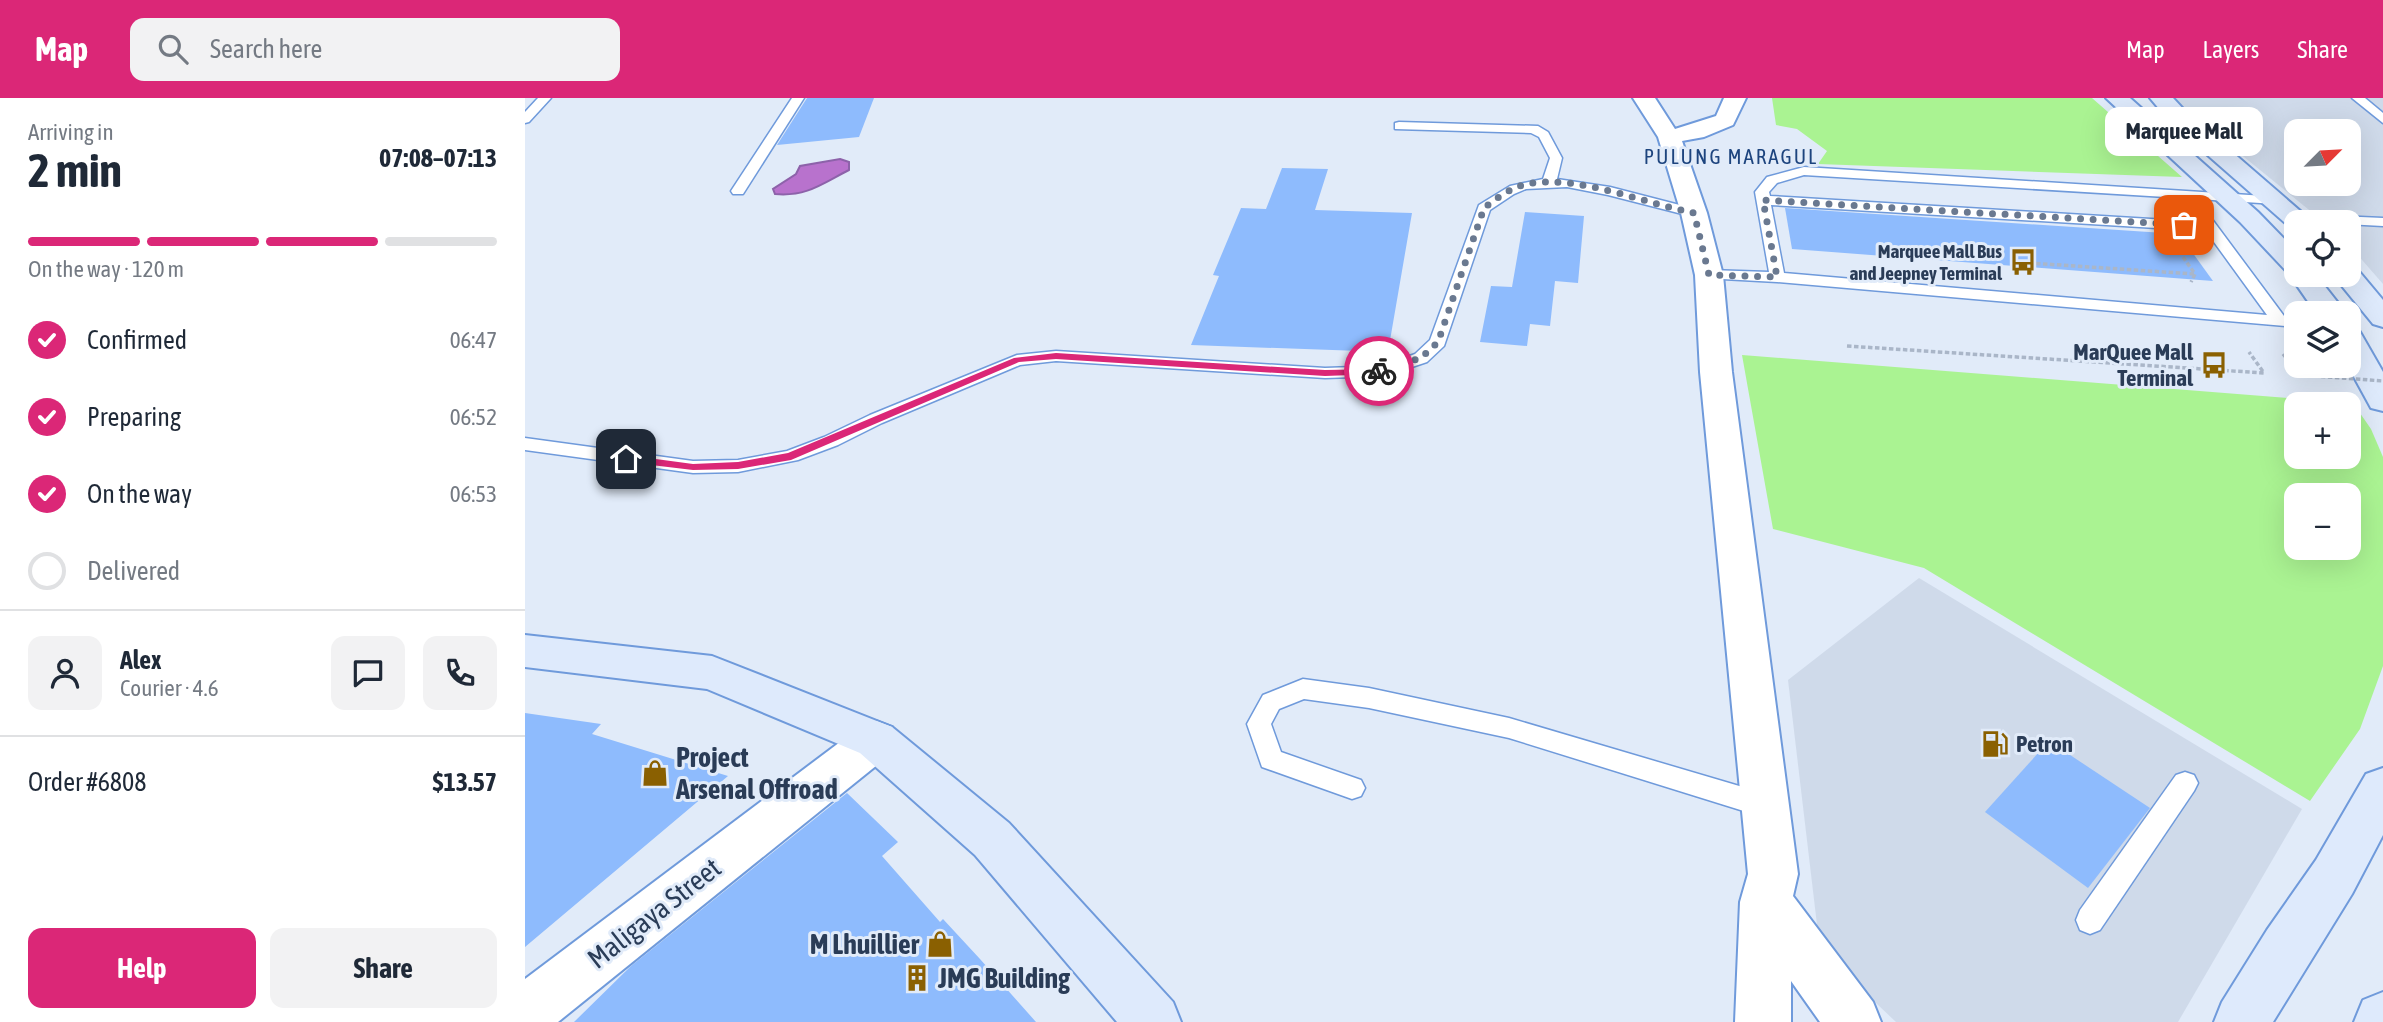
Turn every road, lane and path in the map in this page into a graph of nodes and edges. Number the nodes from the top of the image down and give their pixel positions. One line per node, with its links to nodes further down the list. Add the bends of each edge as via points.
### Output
1 (545, 98): 9 (lane)
2 (798, 98): 13 (lane)
3 (1644, 98): 11 (street)
4 (1735, 98): 11 (street, via 1725,120)
5 (2117, 98): 15 (main road)
6 (2161, 98): 17 (main road)
7 (2358, 98): 8 (lane)
8 (2383, 119)
9 (525, 120)
10 (1399, 126): 12 (lane, via 1534,129 1544,135 1556,158)
11 (1669, 137): 19 (street)
12 (1549, 182): 19 (lane, via 1604,190); 36 (lane, via 1524,185 1484,208 1438,342 1421,358 1385,371 1325,373 1056,356 1017,360 801,453 738,466 693,467)
13 (739, 191)
14 (2186, 194): 15 (lane); 16 (lane, via 1804,171 1772,180 1762,192); 22 (lane)
15 (2228, 197): 17 (lane); 23 (main road)
16 (1763, 200): 22 (lane); 25 (lane)
17 (2276, 200): 18 (main road)
18 (2286, 210)
19 (1694, 213): 24 (street)
20 (2361, 221): 21 (lane)
21 (2383, 222)
22 (2209, 227): 30 (lane)
23 (2284, 253)
24 (1709, 275): 25 (lane); 42 (street)
25 (1777, 277): 30 (lane)
26 (2311, 287): 28 (main road)
27 (2357, 287): 29 (main road)
28 (2322, 301)
29 (2383, 318)
30 (2279, 320): 31 (lane)
31 (2284, 321)
32 (2361, 360): 35 (main road)
33 (2342, 378): 34 (path, bridge)
34 (2383, 381)
35 (2383, 401)
36 (525, 444)
37 (534, 661): 38 (main road, via 712,673)
38 (876, 740): 45 (street, Maligaya Street); 46 (main road, via 992,839)
39 (2185, 783): 44 (lane)
40 (1352, 788): 42 (lane, via 1272,759 1259,724 1271,702 1303,689 1382,701 1509,728)
41 (2383, 789): 49 (main road, via 2334,877)
42 (1763, 804): 43 (street, via 1773,874)
43 (1766, 902): 47 (street); 48 (street)
44 (2090, 920)
45 (525, 1013)
46 (1153, 1022)
47 (1763, 1022)
48 (1853, 1022)
49 (2242, 1022)

